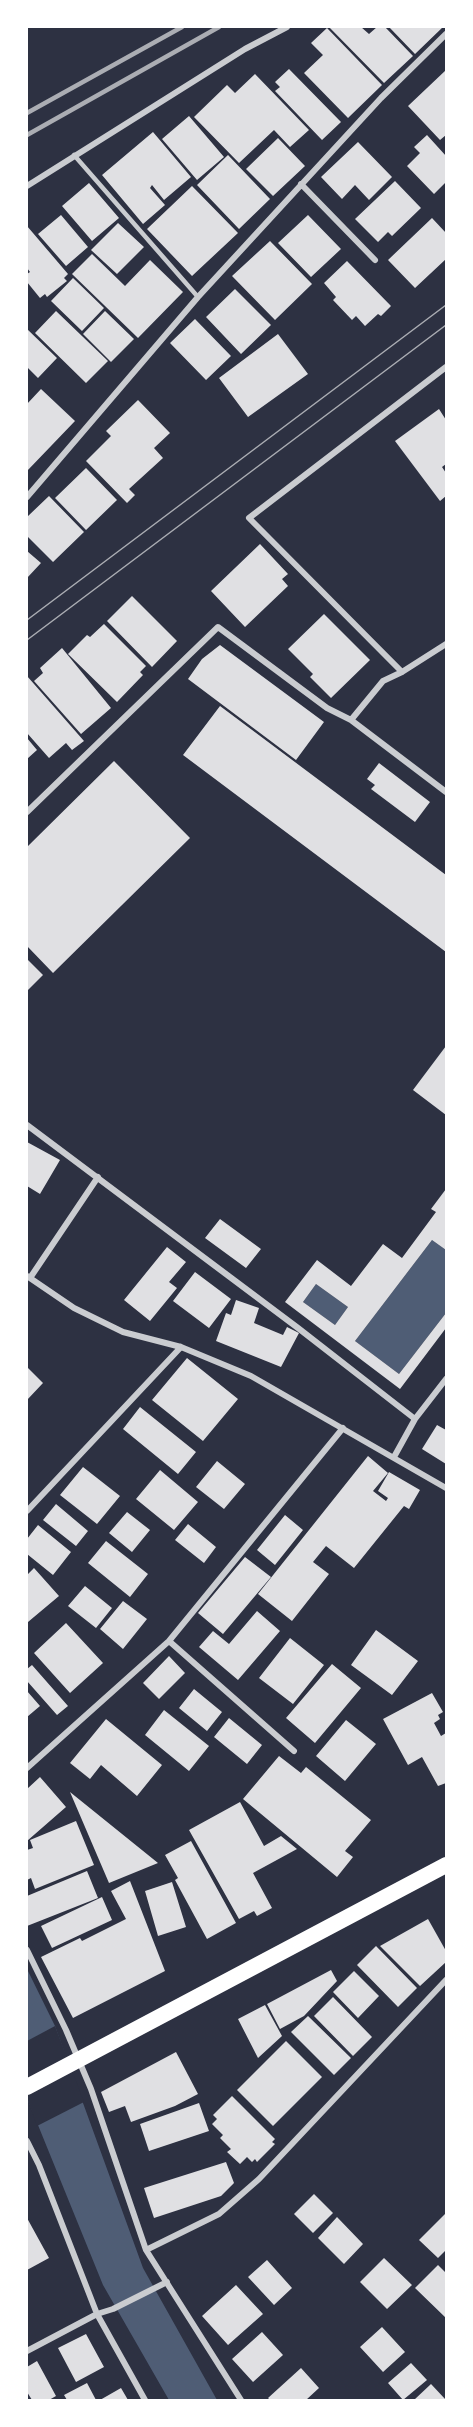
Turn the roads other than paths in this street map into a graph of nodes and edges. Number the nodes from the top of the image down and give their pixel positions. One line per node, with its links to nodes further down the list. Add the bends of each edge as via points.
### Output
1 (287, 27): 3 (street)
2 (446, 34): 4 (street)
3 (74, 155): 5 (street); 7 (lane)
4 (302, 184): 6 (street); 7 (street)
5 (27, 186)
6 (375, 260)
7 (198, 297): 9 (street)
8 (446, 367): 11 (street, via 249,518)
9 (27, 497)
10 (446, 644): 11 (street)
11 (402, 672): 12 (street, via 383,681)
12 (351, 720): 13 (street); 14 (street, via 327,708 218,627)
13 (446, 792)
14 (27, 812)
15 (27, 1125): 16 (street)
16 (98, 1177): 17 (street); 20 (street)
17 (28, 1277): 18 (street, via 74,1308 123,1332)
18 (181, 1347): 21 (street, via 251,1376); 24 (street)
19 (446, 1379): 20 (street)
20 (415, 1419): 22 (street)
21 (343, 1428): 22 (street); 25 (street)
22 (394, 1457): 23 (street)
23 (446, 1488)
24 (27, 1511)
25 (169, 1641): 26 (street); 27 (street)
26 (294, 1751)
27 (27, 1768)
28 (446, 1865): 31 (highway)
29 (27, 1950): 31 (street)
30 (446, 1980): 34 (street, via 259,2179 219,2214)
31 (74, 2063): 32 (highway); 34 (street)
32 (27, 2087)
33 (27, 2142): 36 (street)
34 (146, 2250): 35 (street)
35 (167, 2282): 36 (street); 39 (street)
36 (97, 2314): 37 (street); 38 (street)
37 (27, 2351)
38 (145, 2400)
39 (242, 2400)

